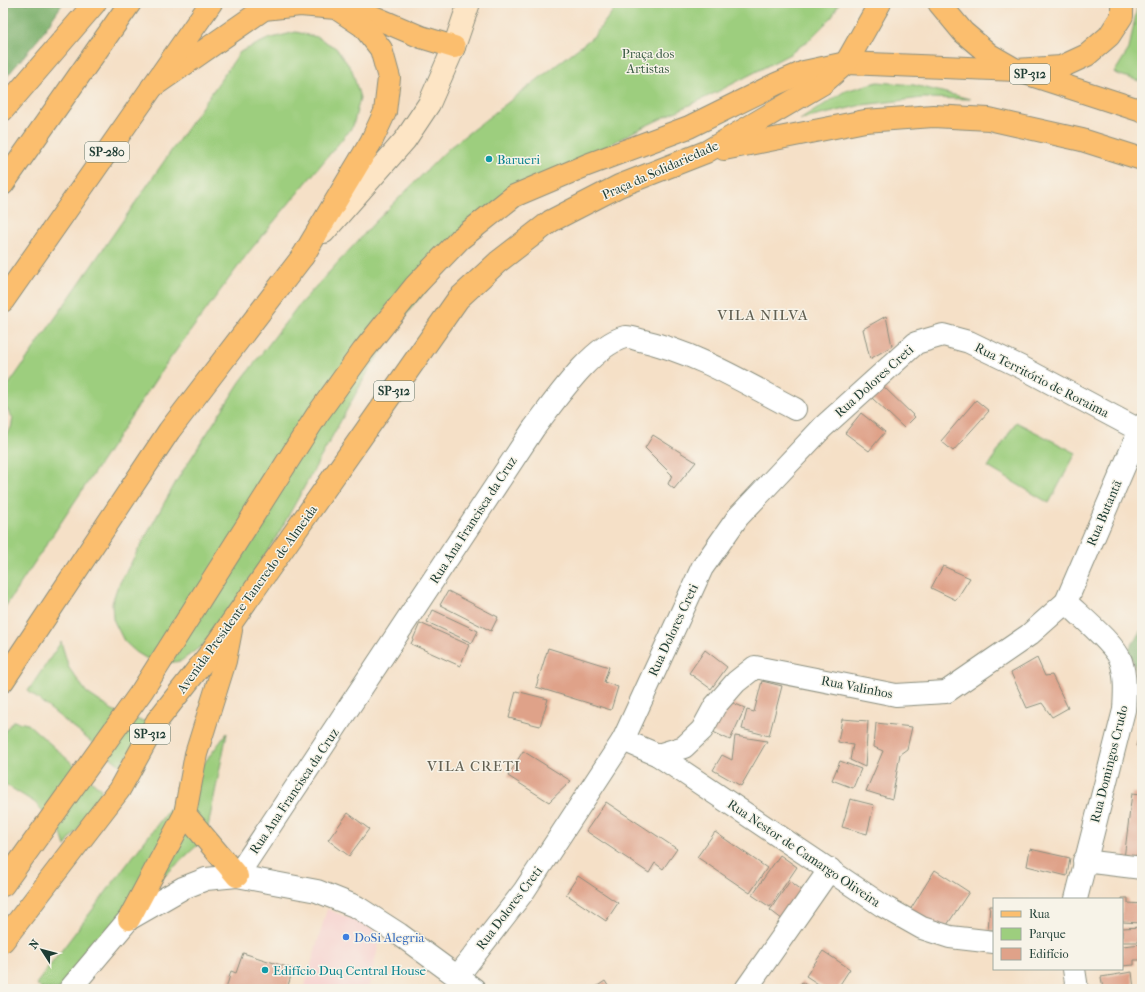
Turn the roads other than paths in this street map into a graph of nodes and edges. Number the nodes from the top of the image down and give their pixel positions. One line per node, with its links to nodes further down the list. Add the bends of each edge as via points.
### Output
1 (95, 3): 13 (main road)
2 (130, 3): 17 (main road)
3 (211, 3): 12 (main road, SP-280)
4 (469, 3): 9 (main road)
5 (880, 3): 10 (main road, Praça da Solidariedade)
6 (939, 3): 11 (main road, SP-312, via 963,32 990,55)
7 (1122, 3): 11 (main road, via 1122,16 1110,36 1087,55 1061,67)
8 (336, 8): 9 (main road, via 368,14 421,37); 12 (main road, via 300,5 264,10); 18 (main road, via 363,26 381,49 389,78 385,112 371,142)
9 (454, 47): 18 (main road, via 429,104 405,140)
10 (846, 63): 11 (main road, SP-312); 15 (main road, Praça da Solidariedade, via 822,84); 34 (main road, via 804,72 689,127 587,165 514,196 460,239 415,286 363,351 317,415 142,692)
11 (1016, 70): 14 (main road, SP-312)
12 (152, 87): 20 (main road, SP-280)
13 (3, 110)
14 (1142, 111)
15 (706, 152): 16 (main road, via 864,121 933,116 989,119 1082,140); 19 (main road, Praça da Solidariedade / SP-312, via 619,186 551,221)
16 (1142, 159)
17 (3, 184)
18 (303, 256): 26 (main road, via 169,431)
19 (498, 262): 25 (main road, Avenida Presidente Tancredo de Almeida / SP-312, via 458,299)
20 (3, 301)
21 (943, 335): 23 (street, Rua Território de Roraima, via 969,342); 27 (street, Rua Dolores Creti, via 916,342 823,427 738,517 702,568)
22 (795, 409): 33 (street, Rua Ana Francisca da Cruz, via 726,373 659,344 626,337 603,348 578,373 534,428)
23 (1140, 428): 24 (street, Rua Butantã)
24 (1066, 602): 28 (street, Rua Valinhos, via 1029,635 946,692 896,695 755,667 736,682 715,706 702,730 684,748); 30 (street, Rua Domingos Crudo, via 1121,659 1126,680 1124,710)
25 (233, 622): 29 (main road, via 225,661 196,754); 37 (main road, Avenida Presidente Tancredo de Almeida / SP-312, via 157,722 119,790)
26 (3, 681)
27 (622, 740): 28 (street, Rua Nestor de Camargo Oliveira); 40 (street, Rua Dolores Creti)
28 (658, 755): 32 (street, Rua Nestor de Camargo Oliveira)
29 (185, 814): 33 (main road); 36 (main road)
30 (1084, 861): 31 (street); 35 (street, Rua Domingos Crudo)
31 (1142, 868)
32 (830, 869): 38 (street, Rua Nestor de Camargo Oliveira, via 883,906 922,928 950,937); 42 (street)
33 (237, 876): 36 (street, via 206,879 183,888); 40 (street, via 317,891 337,898 399,934)
34 (3, 885)
35 (1076, 898)
36 (129, 919): 41 (street)
37 (3, 941)
38 (993, 942)
39 (1074, 970): 43 (street)
40 (466, 982)
41 (70, 989)
42 (746, 989)
43 (1077, 989)

